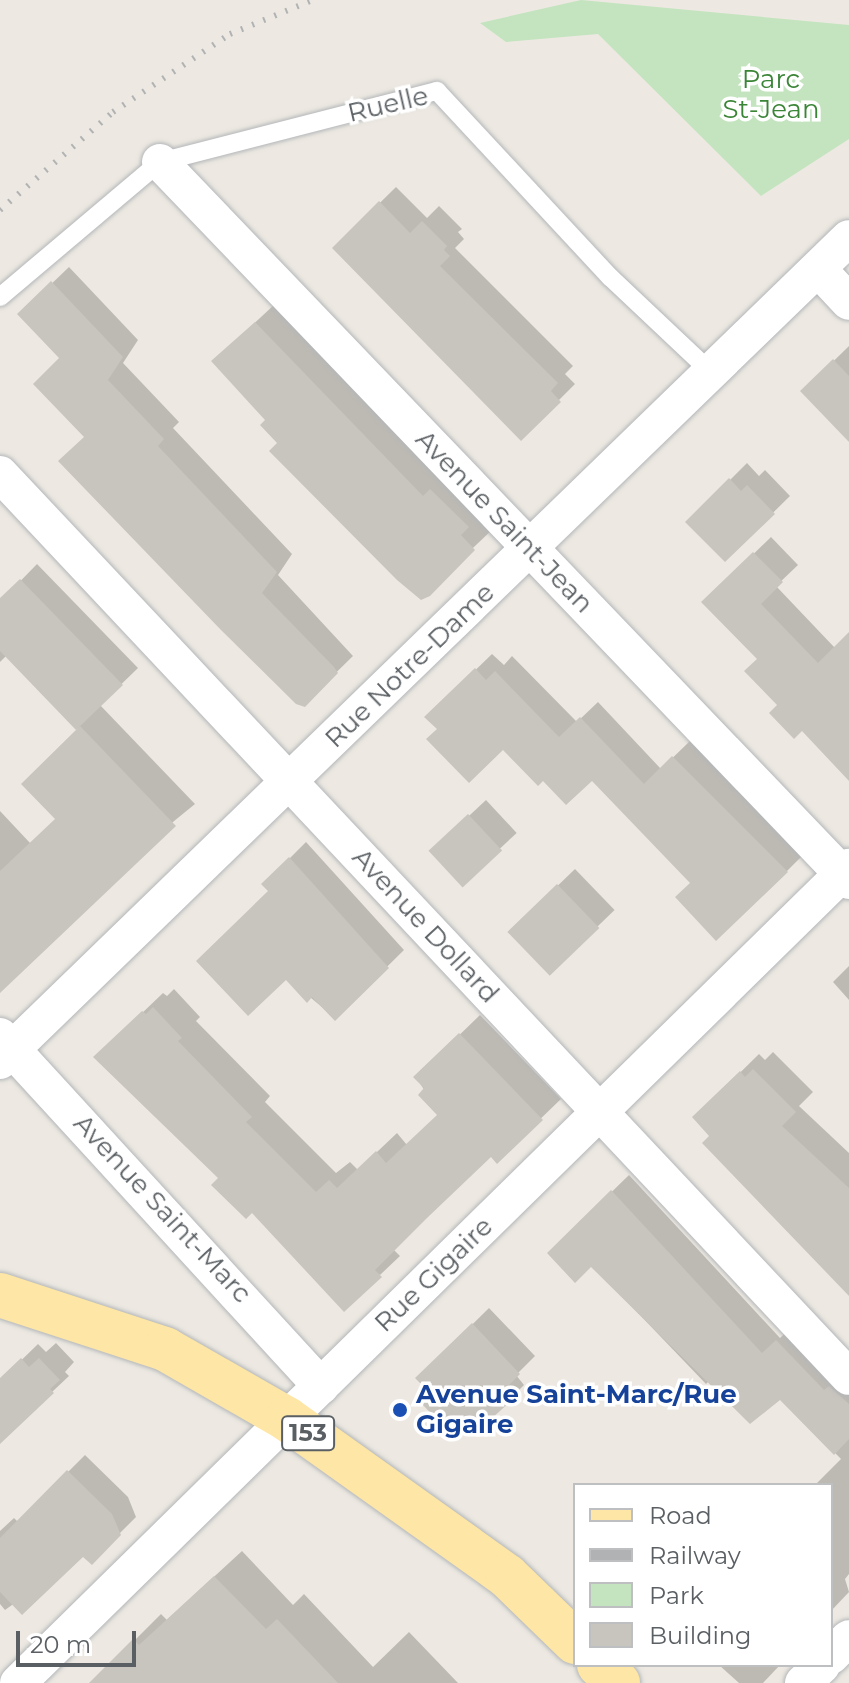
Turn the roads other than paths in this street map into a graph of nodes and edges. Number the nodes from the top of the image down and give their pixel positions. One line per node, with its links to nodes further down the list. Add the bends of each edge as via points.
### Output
1 (160, 162): 4 (lane, Ruelle); 6 (lane, Ruelle, via 437,91 610,277); 8 (street, Avenue Saint-Jean)
2 (849, 238): 3 (street, Rue Notre-Dame)
3 (820, 271): 5 (street); 6 (street, Rue Notre-Dame)
4 (0, 297)
5 (849, 302)
6 (713, 374): 8 (street, Rue Notre-Dame)
7 (0, 474): 9 (street, Avenue Dollard)
8 (531, 549): 9 (street, Rue Notre-Dame); 10 (street, Avenue Saint-Jean)
9 (290, 782): 11 (street, Rue Notre-Dame); 12 (street, Avenue Dollard)
10 (847, 874): 12 (street, Rue Gigaire)
11 (4, 1048): 15 (street, Avenue Saint-Marc)
12 (600, 1112): 14 (street, Avenue Dollard); 15 (street, Rue Gigaire)
13 (0, 1295): 16 (main road, 153, via 165,1349)
14 (849, 1377)
15 (321, 1386): 16 (street, Rue Gigaire)
16 (287, 1419): 18 (main road, 153, via 507,1576); 22 (street, Rue Gigaire)
17 (849, 1638): 19 (street)
18 (573, 1640)
19 (833, 1654)
20 (601, 1667): 23 (main road)
21 (820, 1667): 24 (street)
22 (18, 1683)
23 (618, 1683)
24 (803, 1683)

